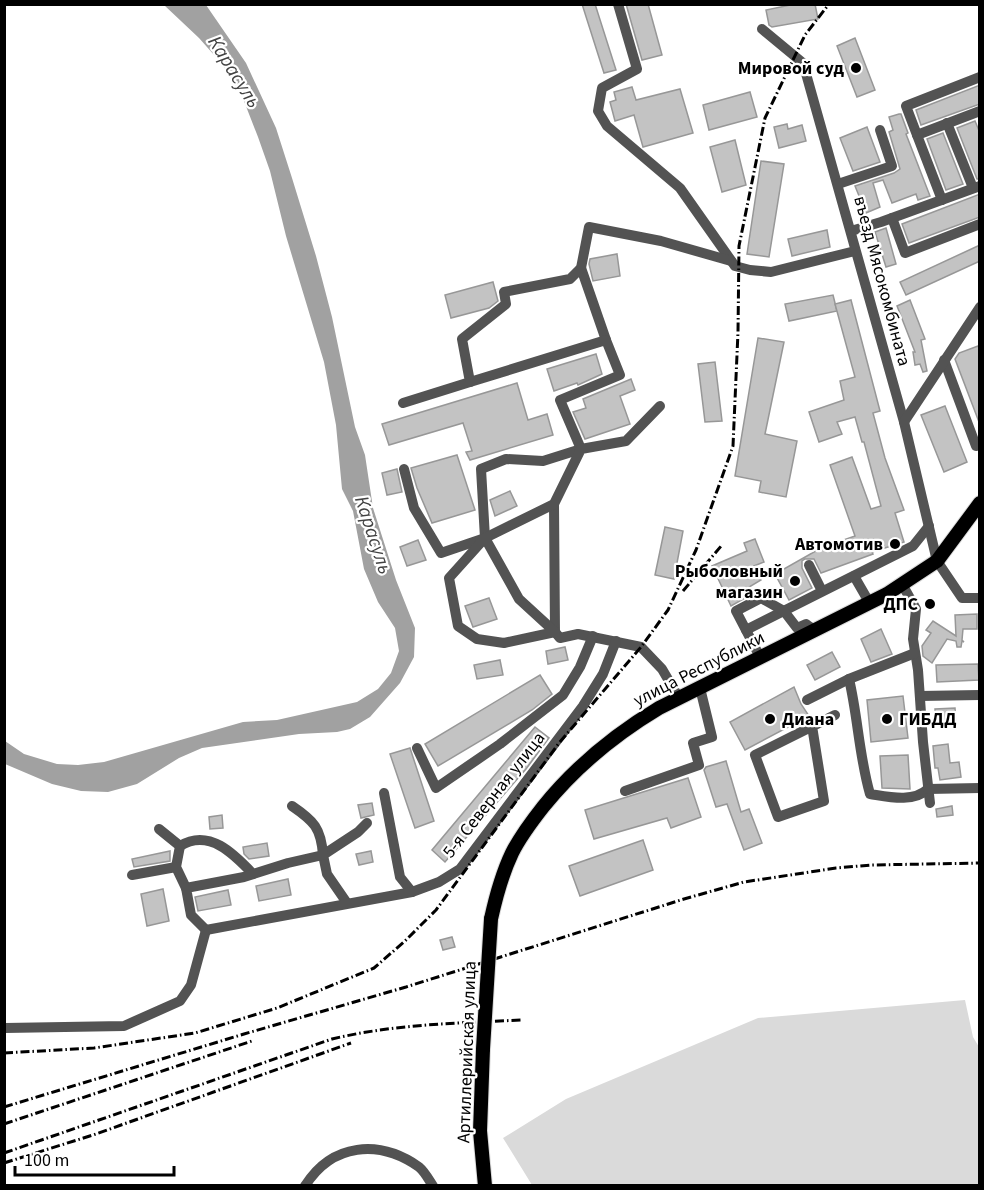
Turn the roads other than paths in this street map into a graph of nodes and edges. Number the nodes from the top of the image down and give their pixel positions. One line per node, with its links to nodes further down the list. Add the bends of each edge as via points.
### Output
1 (618, 4): 15 (street, via 637,69 602,88 598,111 607,126 680,188)
2 (762, 29): 8 (street, въезд Мясокомбината, via 803,63)
3 (980, 77): 7 (street, via 906,105)
4 (979, 112): 5 (street)
5 (947, 123): 7 (street); 9 (street)
6 (880, 130): 8 (street, via 892,166)
7 (917, 135): 10 (street)
8 (838, 184): 13 (street, въезд Мясокомбината)
9 (976, 187): 10 (street)
10 (942, 200): 11 (street)
11 (892, 218): 12 (street, via 905,253); 13 (street)
12 (980, 224)
13 (851, 231): 14 (street, въезд Мясокомбината)
14 (855, 251): 15 (street, via 771,272 735,266); 23 (street, въезд Мясокомбината)
15 (731, 261): 16 (street, via 661,241 589,227)
16 (581, 268): 18 (street); 20 (street, via 570,279 504,292 506,303 462,339)
17 (978, 314): 19 (street)
18 (606, 340): 20 (street); 25 (street, via 620,375 560,400)
19 (944, 360): 23 (street); 24 (street)
20 (470, 382): 21 (street)
21 (403, 403)
22 (660, 406): 25 (street, via 627,441)
23 (904, 422): 29 (street, въезд Мясокомбината)
24 (976, 446)
25 (581, 449): 28 (street); 30 (street, via 543,461 506,459 481,469)
26 (404, 469): 30 (street, via 414,508 441,553)
27 (980, 503): 31 (main road, улица Республики)
28 (554, 504): 30 (street); 41 (street)
29 (929, 526): 31 (street, въезд Мясокомбината); 33 (street, via 913,546)
30 (485, 538): 41 (street, via 519,599); 41 (street, via 450,578 458,626 477,639 504,643)
31 (937, 561): 34 (main road, улица Республики); 36 (street, via 962,598)
32 (809, 565): 35 (street)
33 (854, 576): 35 (street); 37 (street)
34 (902, 584): 37 (main road, улица Республики); 44 (street, via 916,609)
35 (822, 591): 38 (street)
36 (980, 598)
37 (869, 602): 40 (main road, улица Республики)
38 (784, 611): 39 (street); 39 (street, via 761,598 736,611); 40 (street, via 796,628 806,624)
39 (746, 630): 45 (street)
40 (814, 630): 45 (main road, улица Республики)
41 (555, 632): 42 (street, via 560,638)
42 (593, 636): 43 (street); 54 (street, via 563,694 436,788)
43 (616, 641): 50 (street, via 640,647 662,669); 69 (street, 5-я Северная улица, via 603,674 583,706 460,869)
44 (915, 653): 46 (street); 49 (street)
45 (760, 657): 47 (main road, улица Республики)
46 (849, 679): 51 (street); 56 (street, via 870,794 899,798 921,795)
47 (700, 688): 50 (main road, улица Республики); 57 (street, via 712,737 693,743 699,765)
48 (980, 695): 49 (street)
49 (920, 696): 56 (street)
50 (679, 698): 71 (main road, улица Республики, via 627,727 554,792 513,851)
51 (807, 700)
52 (835, 715): 53 (street)
53 (812, 726): 53 (street, via 755,755 778,817 824,801)
54 (417, 748)
55 (980, 788): 56 (street)
56 (928, 789): 59 (street)
57 (625, 791)
58 (384, 793): 69 (street, via 400,878)
59 (930, 803)
60 (292, 806): 64 (street, via 308,817 322,836)
61 (367, 823): 64 (street)
62 (159, 829): 63 (street)
63 (180, 846): 65 (street); 66 (street, via 191,840 208,841 225,848)
64 (323, 855): 66 (street); 70 (street, via 327,874)
65 (176, 867): 67 (street); 68 (street)
66 (253, 874): 68 (street)
67 (132, 875)
68 (186, 888): 72 (street, via 191,915)
69 (412, 892): 70 (street, 5-я Северная улица)
70 (347, 903): 72 (street, 5-я Северная улица)
71 (490, 919): 76 (main road, Артиллерийская улица, bridge, via 480,1131)
72 (206, 930): 73 (street, via 191,985 180,1001 124,1026)
73 (5, 1028)
74 (305, 1185): 75 (street, via 318,1168 334,1157 364,1149 387,1152 421,1168)
75 (434, 1185)
76 (485, 1185)

